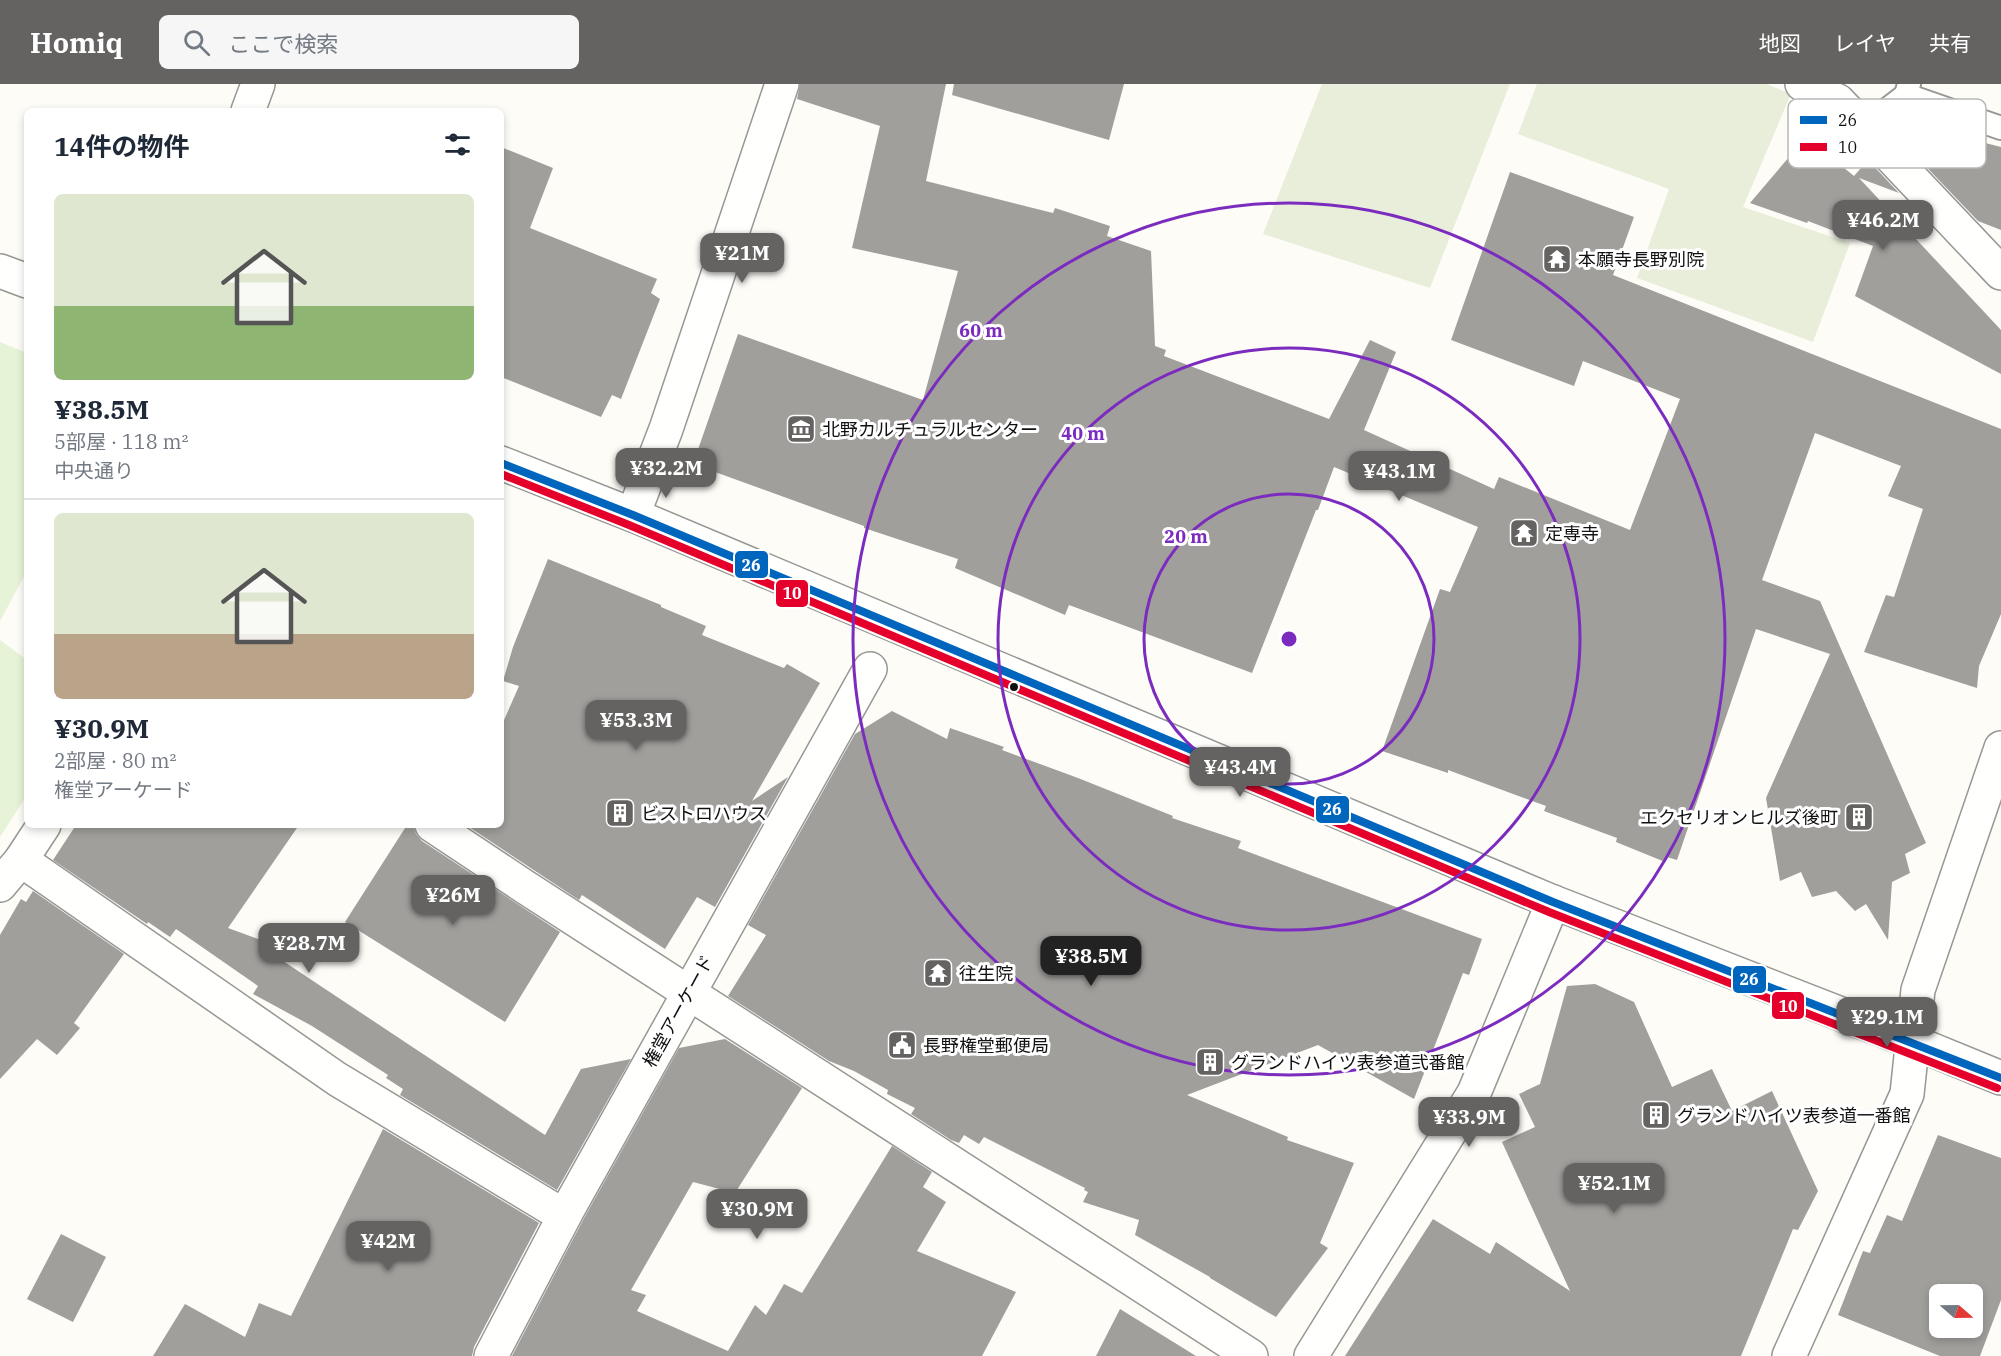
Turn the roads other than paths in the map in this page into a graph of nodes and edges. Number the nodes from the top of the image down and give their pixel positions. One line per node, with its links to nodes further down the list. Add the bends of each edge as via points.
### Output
1 (258, 84): 8 (street)
2 (782, 84): 16 (street, via 666,429)
3 (1802, 84): 5 (street)
4 (1907, 89): 6 (lane); 7 (lane)
5 (1834, 99)
6 (1896, 99)
7 (1931, 99)
8 (249, 108)
9 (1986, 122): 10 (lane)
10 (2001, 128)
11 (1901, 168): 13 (street)
12 (0, 271): 14 (street)
13 (2001, 273)
14 (24, 280)
15 (504, 464): 16 (street)
16 (633, 515): 23 (street)
17 (870, 669): 24 (street, 権堂アーケード)
18 (2001, 748): 25 (street, via 1918,990)
19 (42, 828): 21 (street)
20 (437, 828): 24 (street)
21 (21, 860): 22 (street); 27 (street, via 337,1079)
22 (0, 885)
23 (1553, 902): 25 (street); 30 (street, via 1474,1093)
24 (688, 992): 27 (street, 権堂アーケード); 29 (street)
25 (1913, 1042): 26 (street); 31 (street, via 1907,1094)
26 (2001, 1078)
27 (564, 1216): 28 (street, 権堂アーケード)
28 (491, 1356)
29 (1251, 1356)
30 (1311, 1356)
31 (1789, 1356)

